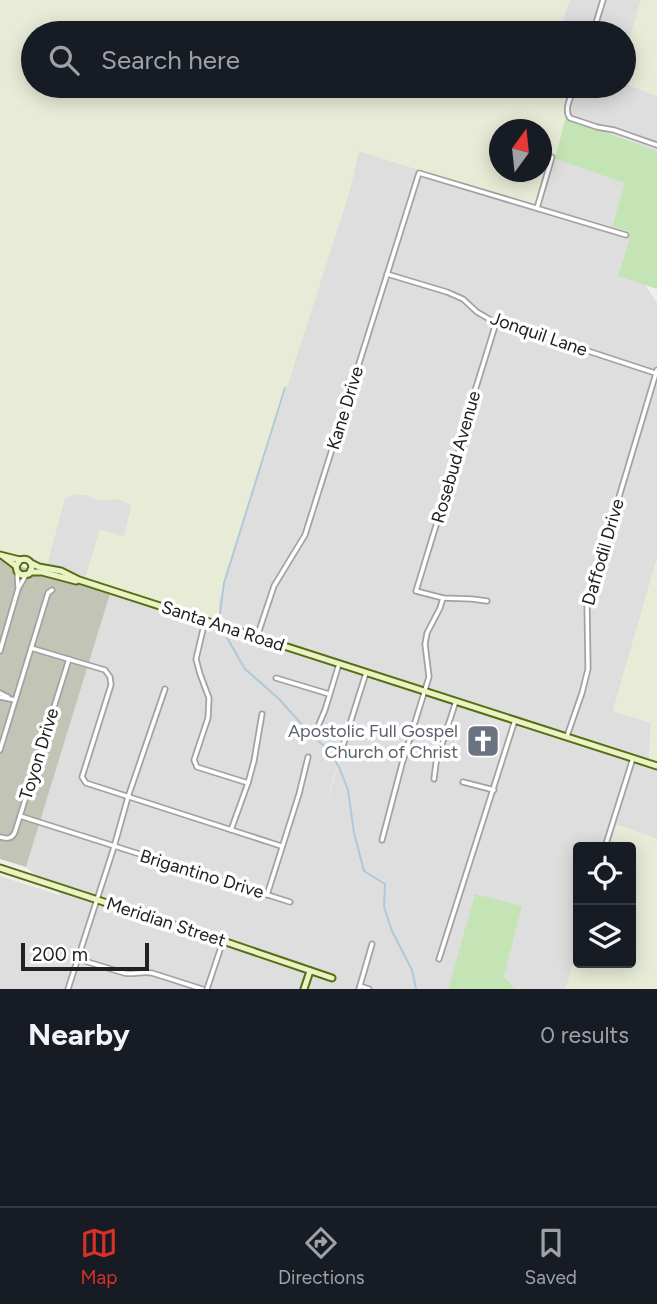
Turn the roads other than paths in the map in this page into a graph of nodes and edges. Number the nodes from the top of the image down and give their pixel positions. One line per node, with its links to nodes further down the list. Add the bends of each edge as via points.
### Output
1 (603, 0): 2 (street)
2 (597, 21)
3 (571, 98): 4 (street, via 570,118)
4 (657, 145)
5 (545, 182): 6 (street)
6 (537, 209): 7 (street); 8 (street, Kane Drive, via 419,173)
7 (626, 236)
8 (387, 274): 9 (street, Jonquil Lane, via 463,299); 22 (street, Kane Drive, via 305,535 274,586)
9 (496, 323): 10 (street, Jonquil Lane); 19 (street, Rosebud Avenue, via 416,592)
10 (657, 372): 38 (street, Daffodil Drive, via 587,604 589,665)
11 (2, 556): 12 (street, Santa Ana Road); 14 (street, Santa Ana Road)
12 (20, 560): 13 (street, Santa Ana Road); 14 (street)
13 (31, 563): 15 (street); 16 (street, Santa Ana Road)
14 (16, 569): 15 (street, Santa Ana Road, via 21,575); 17 (street)
15 (28, 573): 16 (street, Santa Ana Road); 17 (street)
16 (79, 580): 21 (street, Santa Ana Road)
17 (18, 589): 24 (street)
18 (52, 590): 23 (street)
19 (443, 598): 20 (street); 30 (street, via 427,633 429,677)
20 (487, 601)
21 (205, 621): 22 (street, Santa Ana Road); 46 (street, via 197,659 209,698 208,718 194,760 197,767)
22 (257, 637): 26 (street, Santa Ana Road)
23 (31, 648): 25 (street); 33 (street)
24 (0, 651)
25 (69, 659): 48 (street, via 105,670 111,685 82,778); 49 (street, Toyon Drive)
26 (339, 664): 27 (street, Santa Ana Road); 31 (street)
27 (366, 673): 30 (street, Santa Ana Road); 40 (street)
28 (276, 678): 31 (street)
29 (165, 689): 48 (street)
30 (425, 691): 34 (street, Santa Ana Road); 52 (street)
31 (329, 694): 37 (street)
32 (0, 695): 33 (street)
33 (15, 700): 39 (street)
34 (456, 701): 36 (street, Santa Ana Road); 44 (street)
35 (261, 714): 46 (street)
36 (515, 720): 38 (street, Santa Ana Road); 47 (street)
37 (319, 724)
38 (567, 736): 42 (street, Santa Ana Road)
39 (0, 750)
40 (341, 752)
41 (308, 757): 54 (street)
42 (633, 758): 43 (street, Santa Ana Road); 53 (street)
43 (657, 766)
44 (433, 779)
45 (463, 782): 47 (street)
46 (248, 783): 50 (street)
47 (494, 790): 63 (street)
48 (128, 797): 50 (street); 55 (street)
49 (20, 816): 51 (street, Toyon Drive, via 13,836); 55 (street, Brigantino Drive)
50 (231, 830): 54 (street)
51 (0, 837)
52 (382, 840)
53 (607, 842)
54 (281, 846): 57 (street)
55 (114, 847): 57 (street, Brigantino Drive); 58 (street)
56 (0, 868): 58 (street, Meridian Street)
57 (267, 894): 59 (street, Brigantino Drive)
58 (97, 899): 60 (street, Meridian Street); 62 (street)
59 (290, 902)
60 (223, 940): 64 (street, Meridian Street); 68 (street)
61 (372, 944): 66 (street)
62 (78, 959): 67 (street); 68 (street)
63 (439, 959)
64 (310, 971): 65 (street, Meridian Street); 69 (street)
65 (332, 978)
66 (359, 988): 70 (street)
67 (68, 989)
68 (205, 989)
69 (304, 989)
70 (369, 989)

